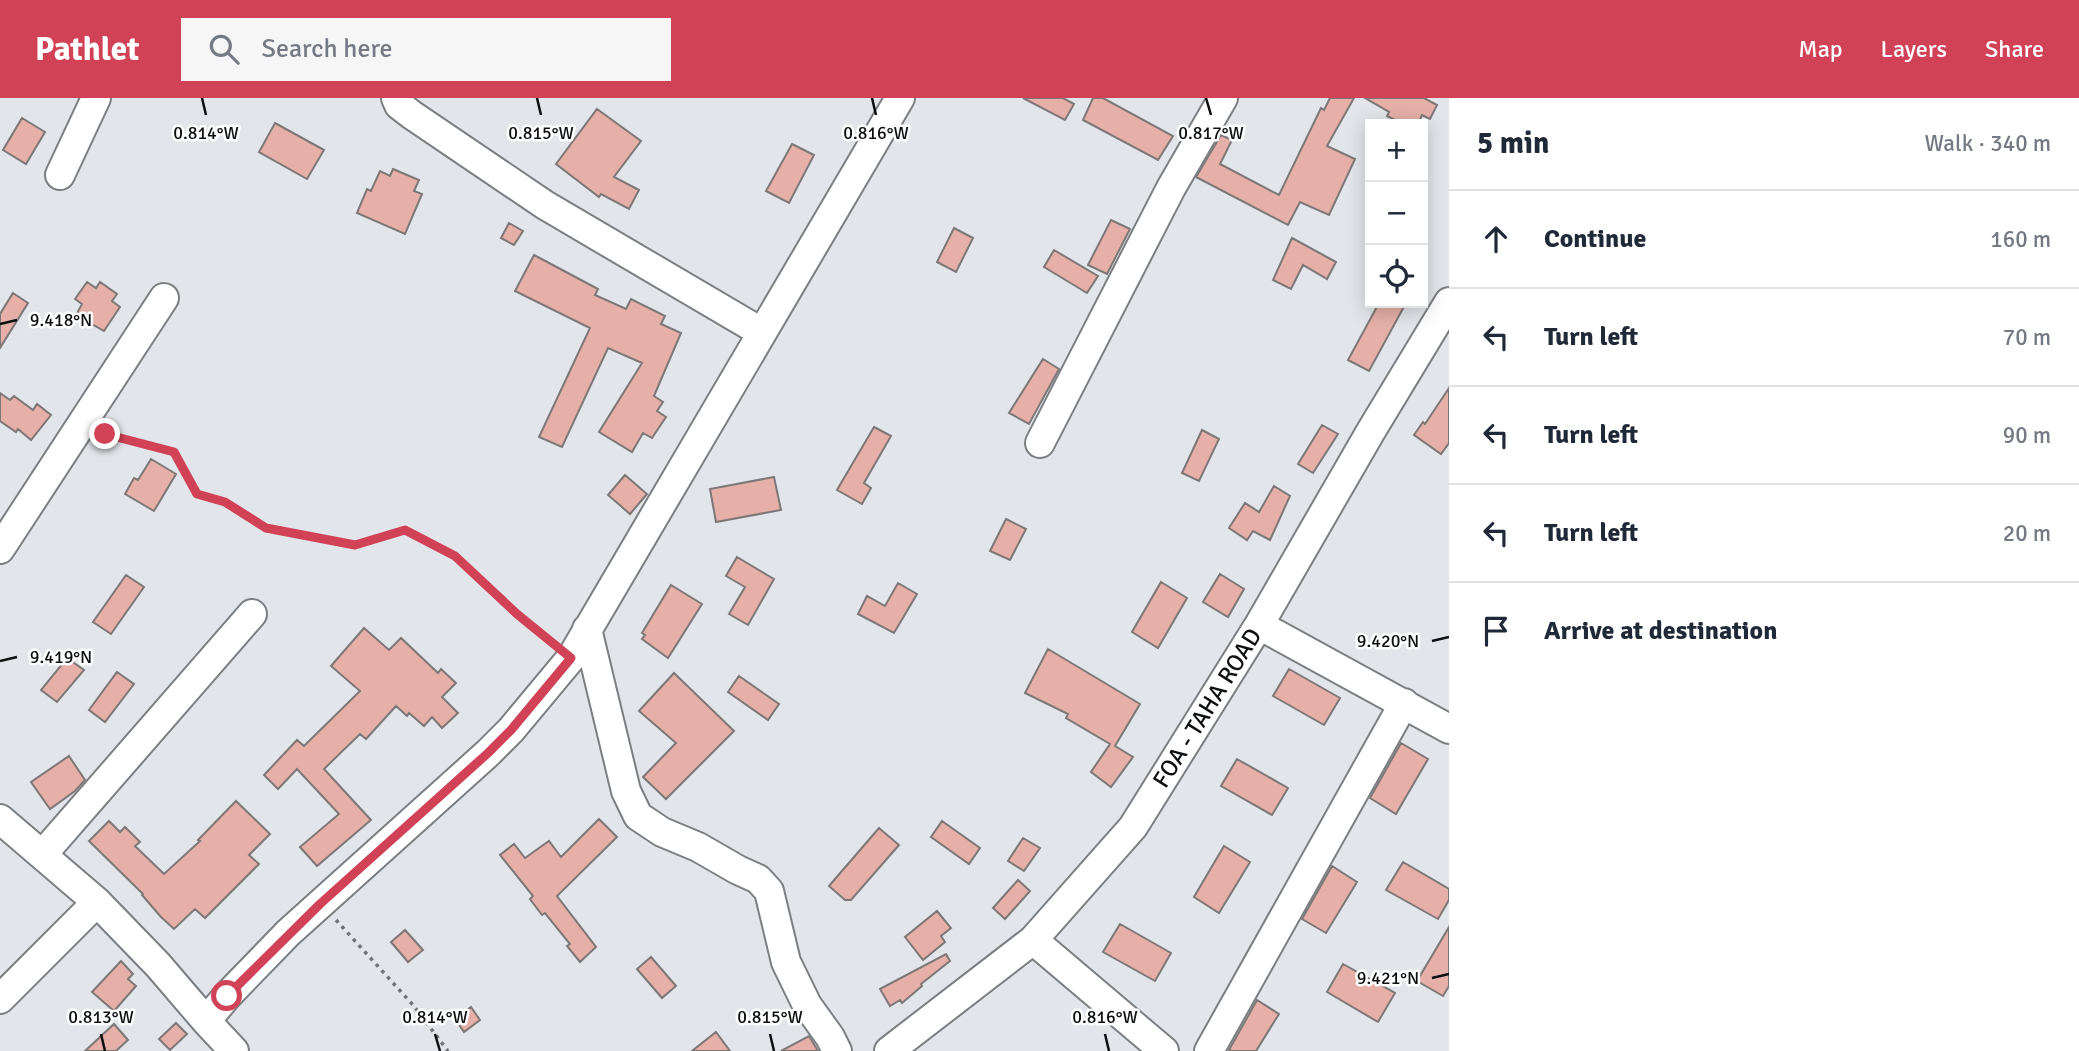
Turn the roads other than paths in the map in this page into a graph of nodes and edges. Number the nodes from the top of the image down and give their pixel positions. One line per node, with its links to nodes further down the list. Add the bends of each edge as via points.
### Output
1 (96, 98): 5 (street)
2 (396, 98): 8 (street, via 412,115 545,205)
3 (900, 98): 8 (street)
4 (1223, 98): 9 (street, via 1171,188)
5 (60, 175)
6 (164, 298): 10 (street)
7 (1449, 302): 12 (street, FOA - TAHA ROAD)
8 (761, 332): 13 (street)
9 (1040, 443)
10 (0, 548)
11 (252, 614): 17 (street)
12 (1259, 625): 14 (street); 19 (street, FOA - TAHA ROAD, via 1133,827)
13 (587, 629): 21 (street, via 571,658 511,730 320,904); 23 (street, via 626,792 638,816 758,879 769,891 786,962)
14 (1404, 703): 15 (street); 26 (street)
15 (1449, 729)
16 (0, 819): 17 (street)
17 (41, 855): 18 (street)
18 (97, 902): 20 (street); 21 (street)
19 (1033, 940): 24 (street, FOA - TAHA ROAD); 25 (street)
20 (0, 999)
21 (206, 1021): 22 (street)
22 (234, 1051)
23 (837, 1051)
24 (889, 1051)
25 (1164, 1051)
26 (1209, 1051)

